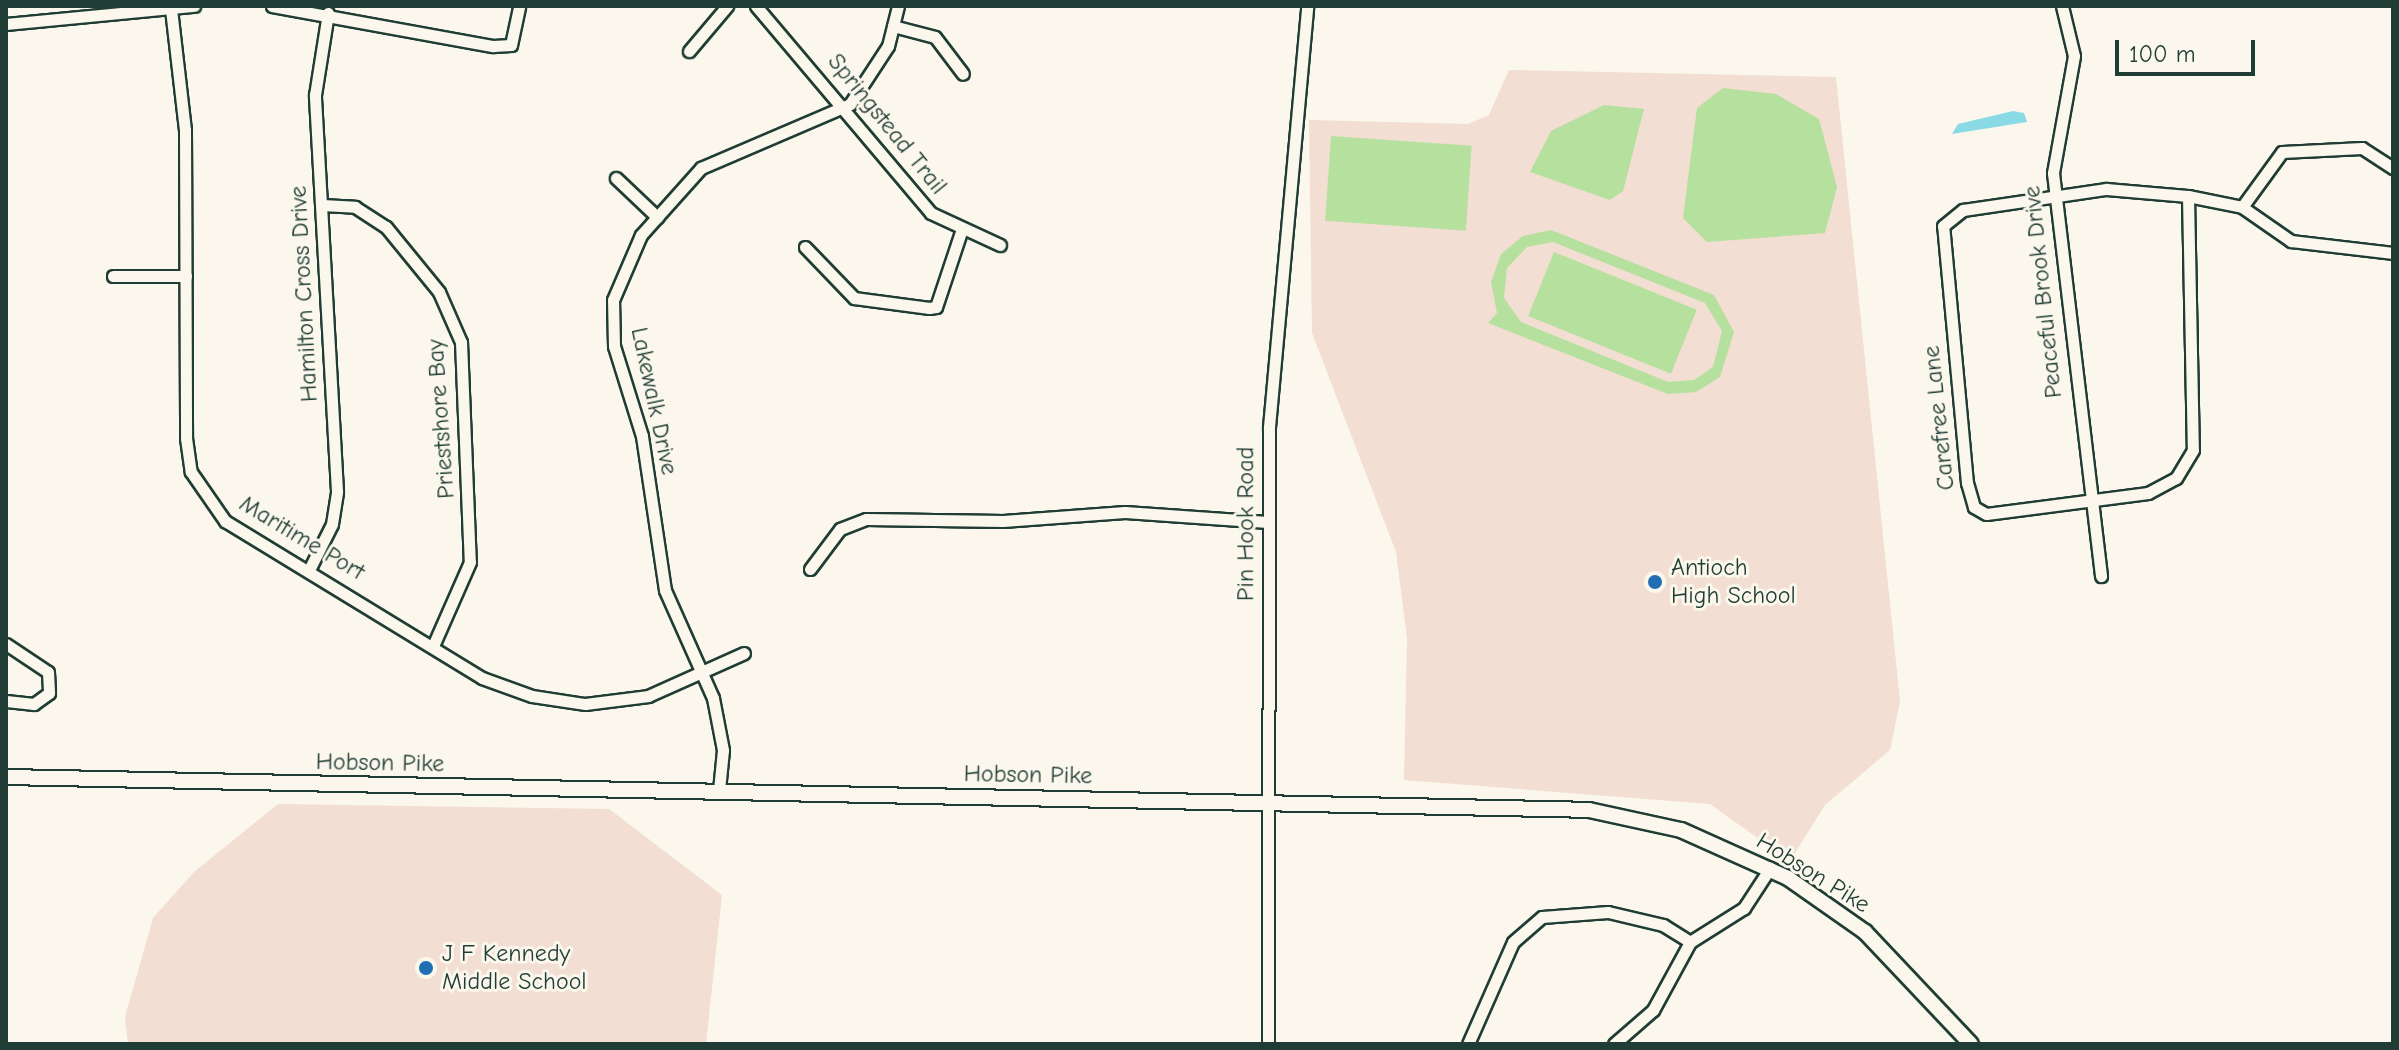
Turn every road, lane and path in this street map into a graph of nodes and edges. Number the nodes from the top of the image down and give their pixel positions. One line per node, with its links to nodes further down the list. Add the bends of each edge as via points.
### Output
1 (62, 6): 12 (street)
2 (194, 6): 10 (street)
3 (272, 6): 11 (street)
4 (519, 6): 11 (street, via 511,45 493,46)
5 (727, 6): 15 (street)
6 (756, 6): 17 (street, Springstead Trail)
7 (898, 6): 14 (street, Lakewalk Drive)
8 (1307, 6): 32 (street, Pin Hook Road, via 1270,413)
9 (2062, 6): 21 (street, Peaceful Brook Drive, via 2074,56 2053,173)
10 (171, 9): 12 (street); 30 (street, Maritime Port, via 185,130)
11 (328, 13): 22 (street, Hamilton Cross Drive, via 315,95)
12 (63, 21): 13 (street)
13 (6, 24)
14 (893, 26): 16 (street, via 935,37); 17 (street, Lakewalk Drive, via 873,77)
15 (689, 51)
16 (963, 74)
17 (846, 106): 24 (street, Lakewalk Drive, via 701,168); 25 (street, Springstead Trail, via 931,213)
18 (2391, 160): 23 (street, via 2362,148 2282,152)
19 (616, 178): 24 (street)
20 (2188, 196): 21 (street, Carefree Lane, via 2106,189); 23 (street, Carefree Lane); 31 (street, Carefree Lane, via 2193,450 2176,478 2148,493)
21 (2055, 198): 31 (street, Peaceful Brook Drive); 31 (street, Carefree Lane, via 1963,210 1945,221 1957,411 1978,510)
22 (322, 205): 33 (street, Hamilton Cross Drive, via 337,491 332,524); 37 (street, Priestshore Bay, via 355,207 386,227 439,292 461,342 470,562)
23 (2242, 207): 28 (street, Carefree Lane, via 2291,241)
24 (657, 217): 39 (street, Lakewalk Drive, via 620,274 614,346 642,436 665,590)
25 (961, 232): 26 (street, Springstead Trail); 27 (street, via 936,307 854,298)
26 (1000, 245)
27 (805, 247)
28 (2393, 253)
29 (113, 276): 30 (street)
30 (186, 276): 33 (street, Maritime Port, via 191,472 225,521)
31 (2087, 499): 35 (street, Peaceful Brook Drive)
32 (1268, 522): 34 (street, via 1125,512 1003,521 866,519 840,529); 43 (street, Pin Hook Road)
33 (310, 568): 37 (street, Maritime Port)
34 (810, 569)
35 (2101, 576)
36 (6, 644): 40 (street, via 48,672 49,693 34,704)
37 (433, 646): 39 (street, Maritime Port, via 482,678 561,702 648,696)
38 (744, 653): 39 (street, Maritime Port)
39 (701, 674): 42 (street, Lakewalk Drive, via 723,750)
40 (6, 701)
41 (6, 777): 42 (main road, Hobson Pike)
42 (719, 790): 43 (main road, Hobson Pike)
43 (1268, 803): 44 (main road, Hobson Pike, via 1589,810 1681,830); 46 (street, Pin Hook Road)
44 (1770, 868): 45 (street, via 1744,908); 49 (main road, Hobson Pike, via 1865,932)
45 (1690, 942): 47 (street, via 1663,925 1608,912 1542,917 1513,942); 48 (street, via 1653,1010)
46 (1268, 1044)
47 (1468, 1044)
48 (1614, 1044)
49 (1971, 1044)

